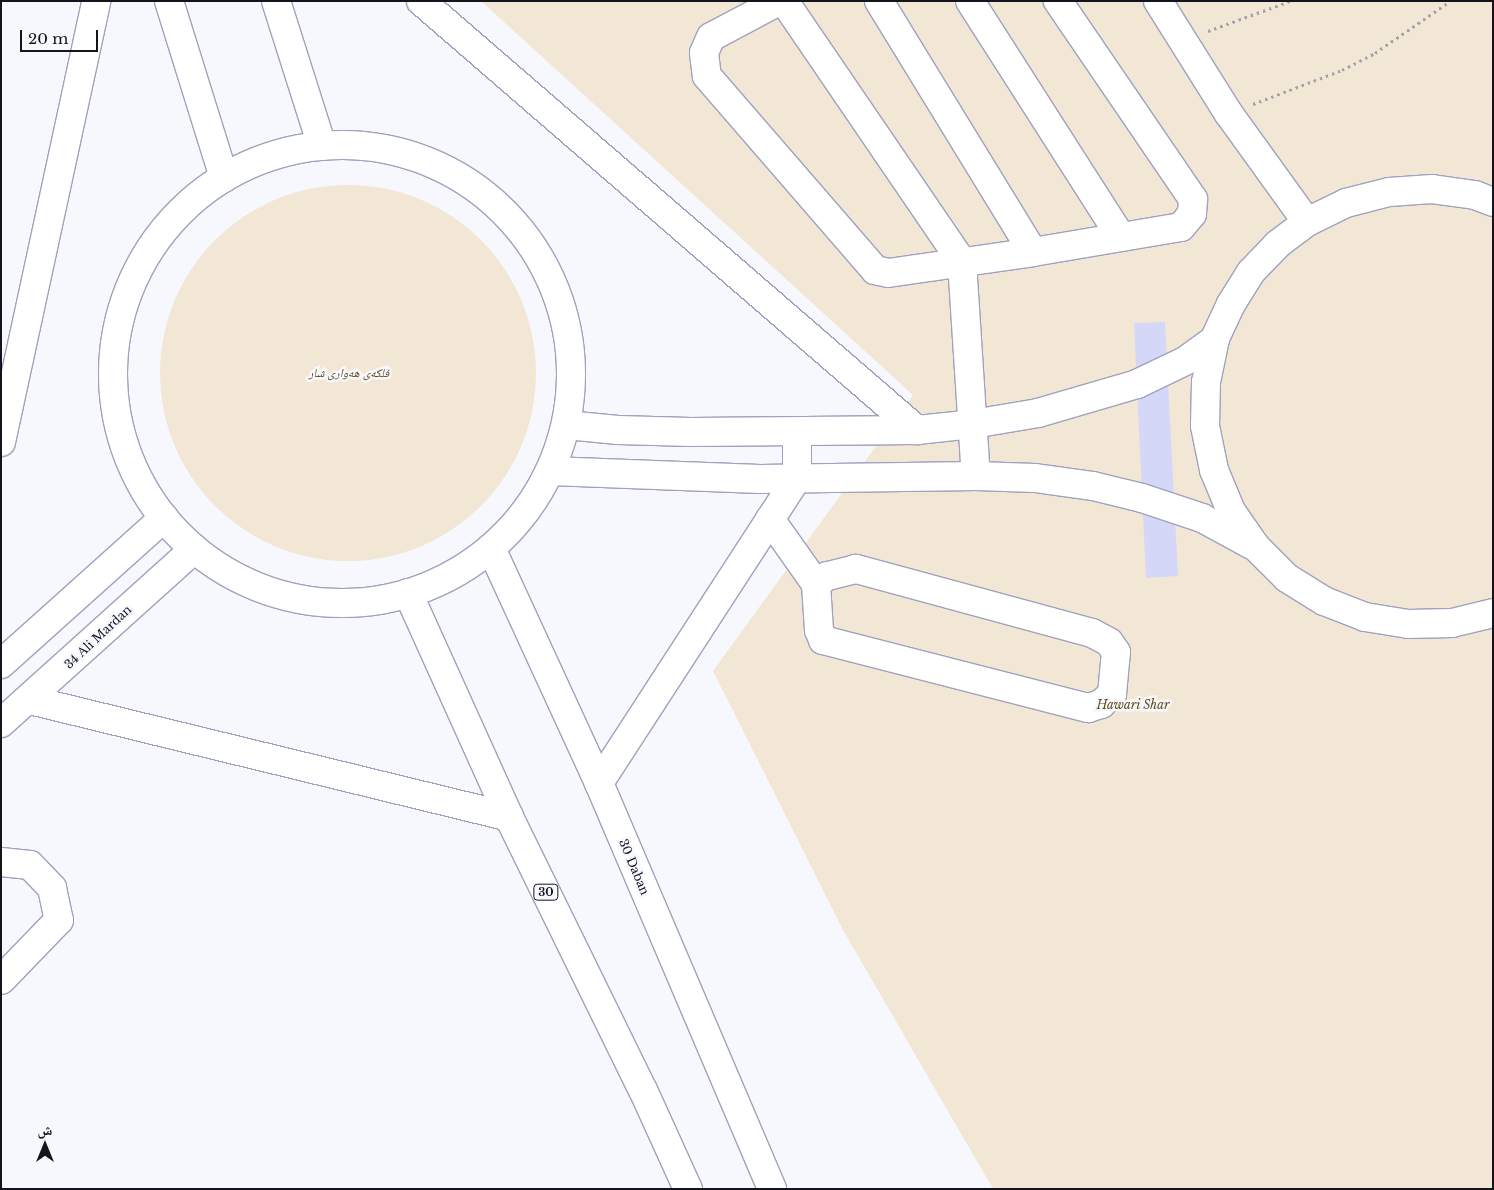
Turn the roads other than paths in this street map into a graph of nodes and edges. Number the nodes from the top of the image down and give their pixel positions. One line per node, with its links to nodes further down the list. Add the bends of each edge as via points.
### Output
1 (96, 1): 23 (main road)
2 (169, 1): 12 (main road)
3 (276, 1): 11 (main road)
4 (421, 1): 21 (main road)
5 (779, 1): 17 (main road, via 711,36 704,53 708,76 875,270 888,273 910,271)
6 (784, 1): 17 (main road)
7 (879, 1): 16 (main road)
8 (970, 1): 15 (main road)
9 (1058, 1): 15 (main road, via 1193,199 1192,214 1181,227)
10 (1158, 1): 14 (main road, via 1229,114)
11 (322, 146): 12 (main road, via 271,157); 20 (main road, via 385,150 428,162 460,178 490,199 515,224 537,253 554,285 565,319 572,390)
12 (224, 178): 27 (main road, via 192,201 165,229 143,262 126,297 116,334 114,393 125,450 142,486)
13 (1493, 202): 14 (main road, via 1475,195 1432,189 1389,192 1346,203)
14 (1307, 222): 18 (main road, via 1277,245 1251,272 1230,304)
15 (1121, 237): 16 (main road)
16 (1033, 252): 17 (main road)
17 (962, 262): 19 (main road)
18 (1215, 339): 19 (main road, via 1185,361 1137,384 1038,413); 29 (main road, via 1206,382 1205,426 1214,470 1231,510)
19 (973, 424): 21 (main road); 25 (main road)
20 (566, 425): 22 (main road, via 627,430); 24 (main road)
21 (916, 430): 22 (main road)
22 (797, 431): 26 (main road)
23 (1, 442)
24 (550, 471): 26 (main road); 30 (main road, via 520,519)
25 (976, 476): 26 (main road); 29 (main road, via 1062,481 1124,493 1202,518)
26 (797, 478): 28 (main road)
27 (164, 518): 31 (main road); 35 (main road)
28 (770, 519): 32 (main road); 38 (main road)
29 (1256, 547): 34 (main road, via 1287,578 1324,601 1365,616 1408,624 1452,623)
30 (491, 548): 33 (main road, via 466,567); 38 (main road, 30 Daban)
31 (194, 549): 33 (main road, via 225,571 295,598 333,603 371,601); 36 (main road, 34 Ali Mardan)
32 (816, 584): 32 (main road, via 827,576 856,569 1092,633 1109,642 1116,652 1112,694 1101,704 1088,708 823,640 819,630)
33 (408, 593): 39 (main road, 30)
34 (1493, 613)
35 (1, 664)
36 (30, 700): 37 (main road, 34 Ali Mardan); 39 (main road)
37 (1, 723)
38 (599, 784): 43 (main road, 30 Daban)
39 (509, 817): 42 (main road, 30, via 639,1081)
40 (1, 862): 41 (main road, via 30,865 52,888 59,920)
41 (1, 980)
42 (688, 1189)
43 (772, 1189)

